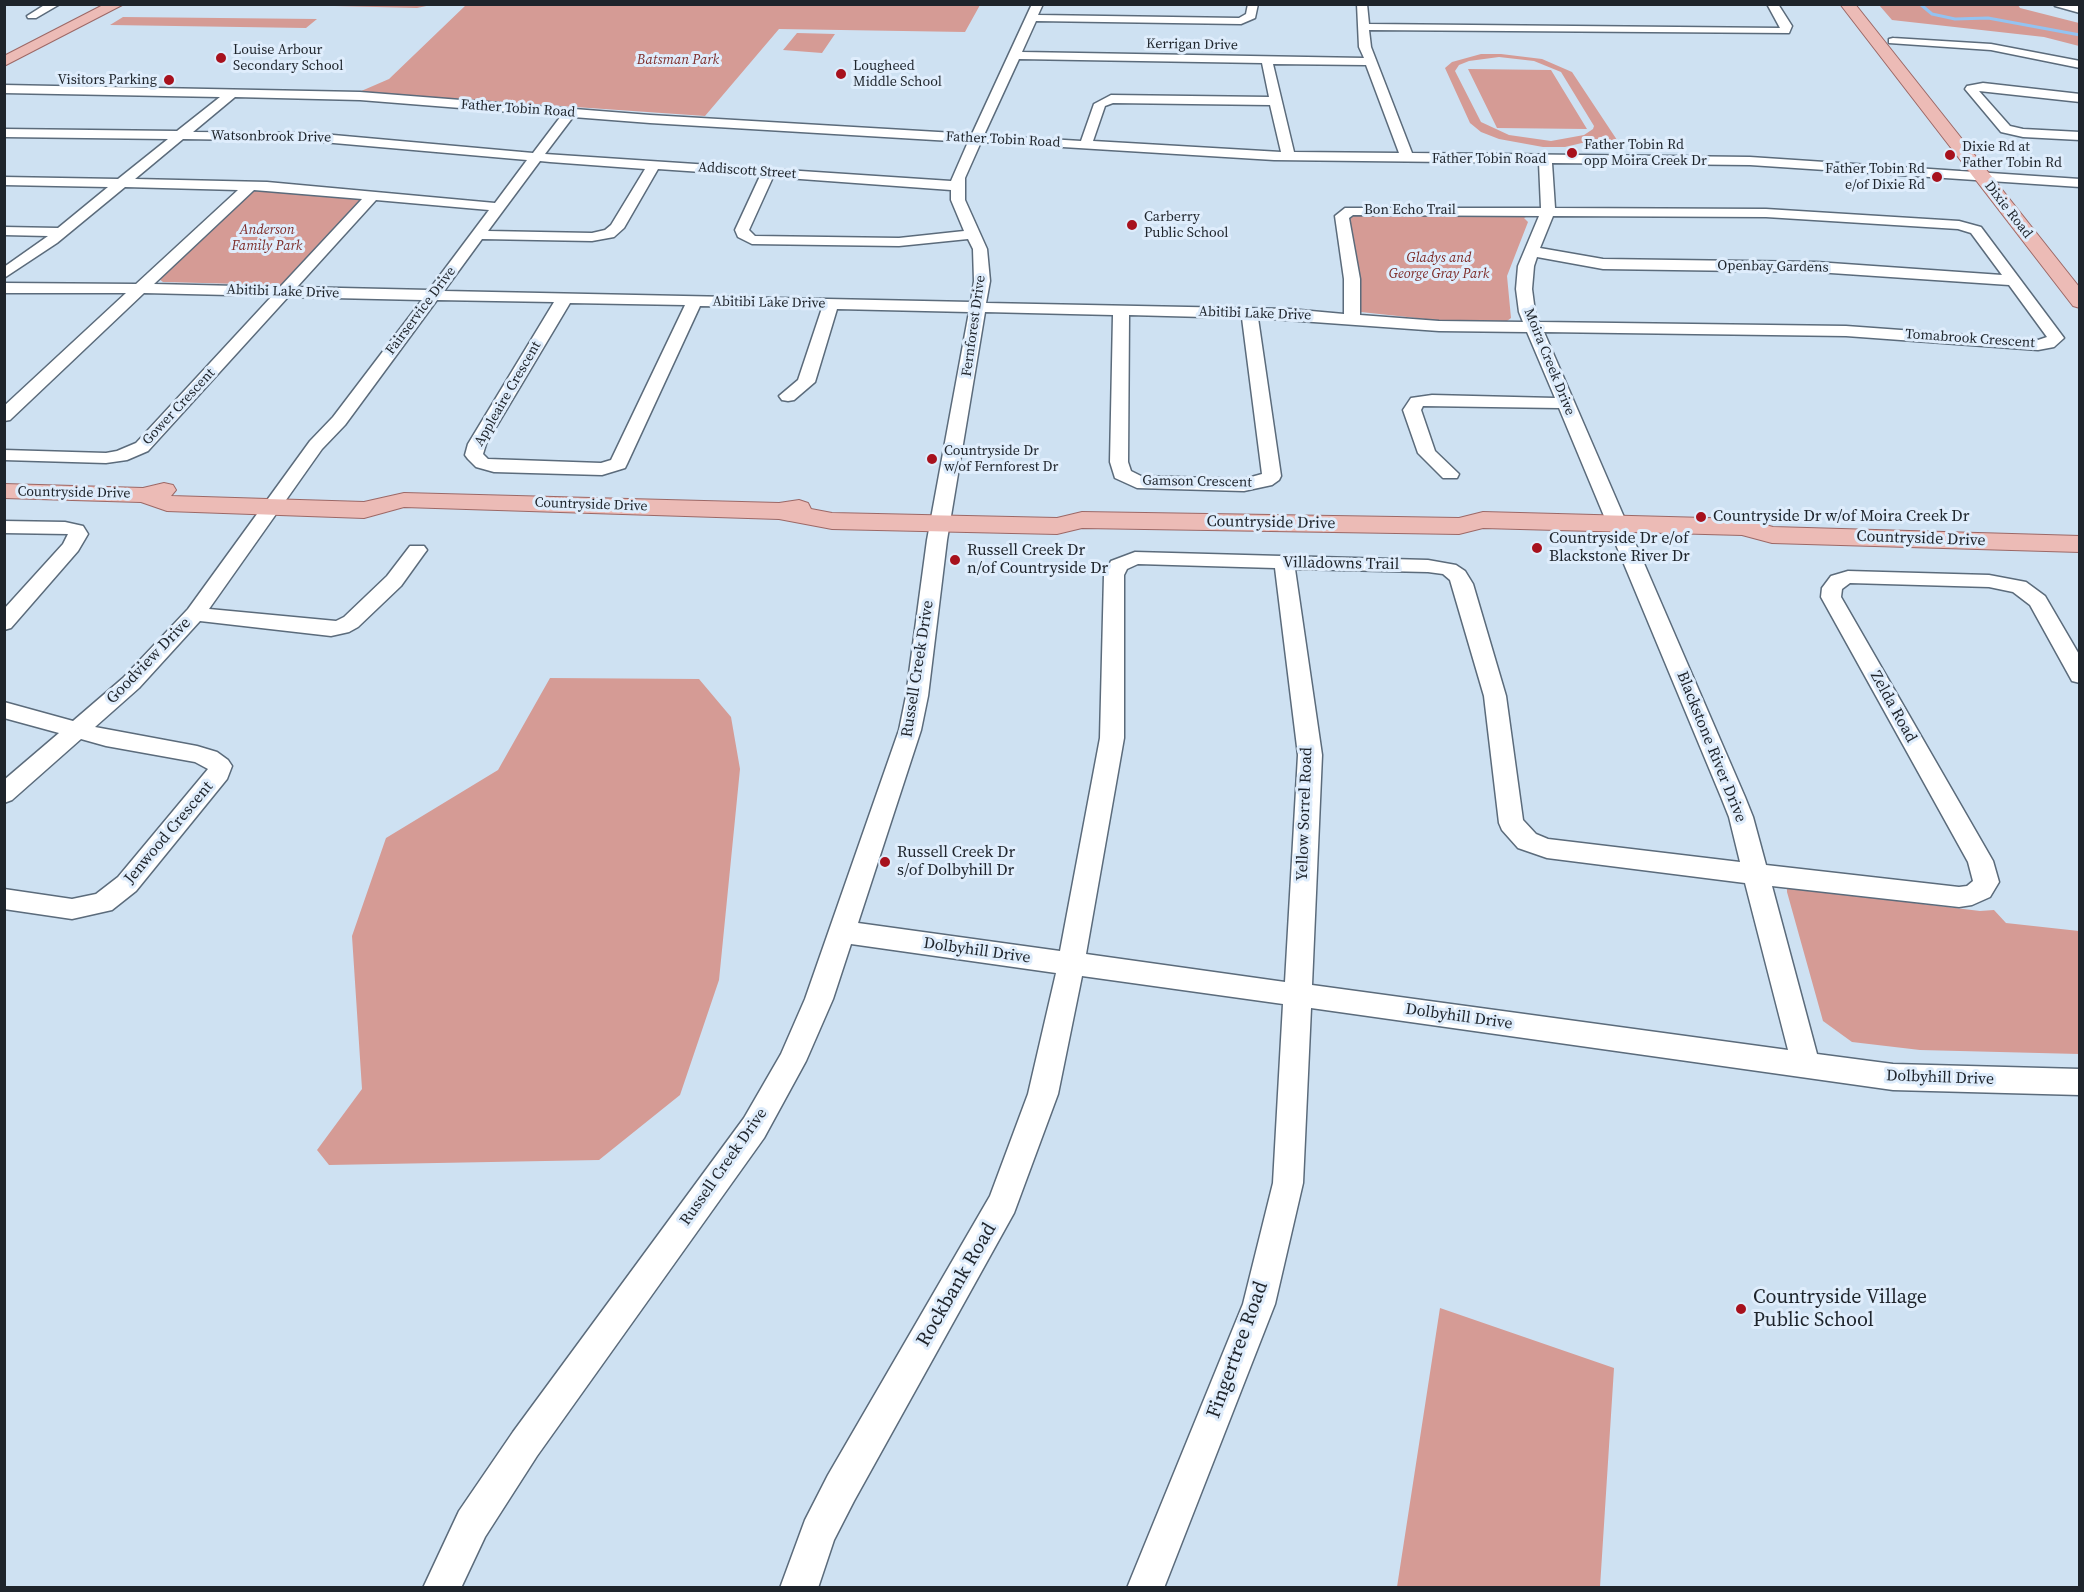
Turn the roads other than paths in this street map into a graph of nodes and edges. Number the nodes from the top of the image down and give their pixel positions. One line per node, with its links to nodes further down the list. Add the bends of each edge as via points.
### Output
1 (55, 4): 12 (street)
2 (117, 4): 20 (main road)
3 (1038, 4): 13 (street)
4 (1150, 4): 14 (street)
5 (1252, 4): 14 (street, via 1251,16 1241,21)
6 (1362, 4): 15 (street)
7 (1772, 4): 15 (street, via 1786,26 1785,31)
8 (1848, 4): 38 (main road, Dixie Road)
9 (1863, 4): 16 (main road, Dixie Road)
10 (2059, 4): 11 (street)
11 (2079, 10)
12 (32, 16)
13 (1032, 18): 14 (street); 17 (street)
14 (1146, 19)
15 (1363, 27): 19 (street)
16 (1893, 41): 21 (street, via 2004,48); 39 (main road, Dixie Road)
17 (1014, 55): 18 (street, Kerrigan Drive); 30 (street)
18 (1267, 61): 19 (street, Kerrigan Drive); 25 (street)
19 (1370, 62): 34 (street)
20 (5, 63)
21 (2079, 65)
22 (4, 90): 23 (street, Father Tobin Road)
23 (231, 94): 26 (street, Father Tobin Road, via 360,96); 28 (street)
24 (2079, 98): 29 (street, via 1971,89 2006,129)
25 (1276, 101): 31 (street, via 1110,99 1100,104); 32 (street)
26 (569, 112): 30 (street, Father Tobin Road); 33 (street, Fairservice Drive)
27 (4, 133): 28 (street, Watsonbrook Drive)
28 (179, 136): 33 (street, Watsonbrook Drive, via 311,137); 41 (street)
29 (2079, 136)
30 (975, 138): 31 (street, Father Tobin Road); 44 (street)
31 (1086, 144): 32 (street, Father Tobin Road)
32 (1288, 156): 34 (street, Father Tobin Road)
33 (536, 157): 36 (street, Addiscott Street); 46 (street, Fairservice Drive)
34 (1408, 159): 35 (street, Father Tobin Road)
35 (1545, 160): 38 (street, Father Tobin Road, via 1750,161); 47 (street, Moira Creek Drive)
36 (654, 165): 37 (street, Addiscott Street); 51 (street, via 617,228 609,234)
37 (768, 173): 44 (street, Addiscott Street); 50 (street, via 742,231 752,240 899,242)
38 (1980, 175): 39 (street, Father Tobin Road); 62 (main road, Dixie Road)
39 (2002, 177): 42 (street, Father Tobin Road); 53 (main road, Dixie Road)
40 (4, 181): 41 (street)
41 (121, 183): 43 (street); 49 (street)
42 (2079, 183)
43 (251, 185): 45 (street); 57 (street)
44 (957, 186): 50 (street, Fernforest Drive, via 960,206)
45 (372, 196): 46 (street); 58 (street, Gower Crescent)
46 (498, 207): 51 (street, Fairservice Drive)
47 (1548, 211): 52 (street, Moira Creek Drive); 55 (street, Tomabrook Crescent, via 1786,214 1959,225 1981,234); 67 (street, Bon Echo Trail, via 1345,212 1341,216 1352,279)
48 (4, 231): 49 (street)
49 (61, 232): 54 (street)
50 (973, 234): 64 (street, Fernforest Drive, via 982,263)
51 (478, 235): 59 (street, Fairservice Drive)
52 (1531, 251): 55 (street, Openbay Gardens, via 1603,264 1816,267); 68 (street, Moira Creek Drive, via 1524,289)
53 (2079, 273)
54 (4, 274)
55 (2015, 281): 68 (street, Tomabrook Crescent, via 2056,338 2054,342 2038,345 1858,331)
56 (4, 288): 57 (street, Abitibi Lake Drive)
57 (141, 288): 58 (street, Abitibi Lake Drive); 71 (street)
58 (286, 291): 59 (street, Abitibi Lake Drive); 72 (street, Gower Crescent, via 142,447 106,458)
59 (432, 296): 60 (street, Abitibi Lake Drive); 75 (street, Fairservice Drive)
60 (564, 299): 61 (street, Abitibi Lake Drive); 61 (street, Appleaire Crescent, via 477,444 474,455 482,463 602,469 618,464)
61 (694, 302): 63 (street, Abitibi Lake Drive)
62 (2079, 302)
63 (831, 304): 64 (street, Abitibi Lake Drive); 69 (street, via 806,382)
64 (978, 307): 65 (street, Abitibi Lake Drive); 76 (street, Fernforest Drive)
65 (1121, 310): 66 (street, Abitibi Lake Drive); 66 (street, Gamson Crescent, via 1122,474 1137,482 1244,485 1272,476)
66 (1249, 313): 67 (street, Abitibi Lake Drive)
67 (1352, 319): 68 (street, Abitibi Lake Drive)
68 (1533, 328): 70 (street, Moira Creek Drive)
69 (788, 396)
70 (1565, 403): 73 (street, via 1417,402 1412,410 1427,453); 78 (street, Moira Creek Drive)
71 (4, 416)
72 (4, 455)
73 (1450, 474)
74 (4, 491): 75 (main road, Countryside Drive, via 143,495 167,503)
75 (276, 499): 76 (main road, Countryside Drive, via 364,510 404,500 779,511 832,521); 82 (street, Goodview Drive)
76 (941, 515): 78 (main road, Countryside Drive, via 1057,526 1082,520 1459,526 1489,537); 90 (street, Russell Creek Drive, via 910,730)
77 (4, 527): 83 (street, via 65,528 78,534)
78 (1620, 532): 79 (main road, Countryside Drive, via 1746,544 1772,535); 88 (street, Blackstone River Drive, via 1733,797)
79 (2076, 543)
80 (417, 550): 82 (street, via 394,581 342,627)
81 (1284, 562): 88 (street, Villadowns Trail, via 1438,567 1458,576 1498,710 1511,823 1527,841 1547,848); 91 (street, Villadowns Trail, via 1135,558 1118,565 1114,575 1112,738); 92 (street, Yellow Sorrel Road, via 1310,755)
82 (195, 614): 86 (street, Goodview Drive, via 131,683)
83 (4, 623)
84 (2076, 664): 88 (street, Zelda Road, via 2038,602 2019,587 2005,583 1848,577 1838,581 1831,597 1980,861 1986,882 1981,890 1959,897)
85 (4, 710): 86 (street)
86 (78, 731): 87 (street, Goodview Drive); 89 (street, Jenwood Crescent, via 209,758 220,766 219,773 127,884 103,903 72,909)
87 (4, 794)
88 (1755, 874): 93 (street, Blackstone River Drive)
89 (4, 899)
90 (842, 932): 91 (street, Dolbyhill Drive); 95 (street, Russell Creek Drive, via 792,1061 754,1128 525,1444 472,1524)
91 (1071, 964): 92 (street, Dolbyhill Drive); 96 (street, Rockbank Road, via 1043,1094 1004,1203 841,1488)
92 (1299, 995): 93 (street, Dolbyhill Drive); 97 (street, Fingertree Road, via 1288,1183 1259,1304)
93 (1806, 1065): 94 (street, Dolbyhill Drive, via 1893,1077)
94 (2079, 1085)
95 (441, 1587)
96 (798, 1587)
97 (1145, 1587)

